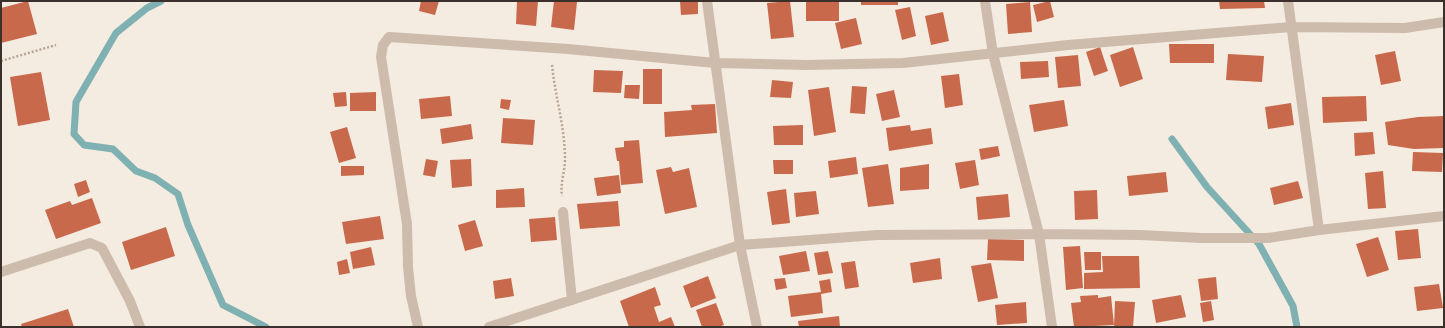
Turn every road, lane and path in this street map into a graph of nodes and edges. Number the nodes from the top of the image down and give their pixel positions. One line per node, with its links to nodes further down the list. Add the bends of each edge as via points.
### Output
1 (708, 1): 10 (street)
2 (985, 1): 8 (street)
3 (1288, 1): 5 (street)
4 (1444, 22): 5 (street, via 1405,28)
5 (1291, 27): 8 (street, via 1068,45); 13 (street)
6 (56, 45): 9 (path)
7 (550, 48): 10 (street); 11 (path, via 563,125); 19 (street, via 389,37 383,45 381,57 407,224 411,296)
8 (993, 54): 10 (street, via 903,63); 14 (street)
9 (1, 61)
10 (715, 63): 15 (street)
11 (563, 212): 17 (street)
12 (1444, 216): 13 (street)
13 (1319, 230): 14 (street, via 1268,238)
14 (1038, 234): 15 (street, via 877,235); 22 (street)
15 (740, 245): 17 (street); 21 (street)
16 (1, 272): 18 (street, via 90,242 102,248 130,301)
17 (572, 300): 20 (street)
18 (140, 327)
19 (418, 327)
20 (489, 327)
21 (757, 327)
22 (1052, 327)

